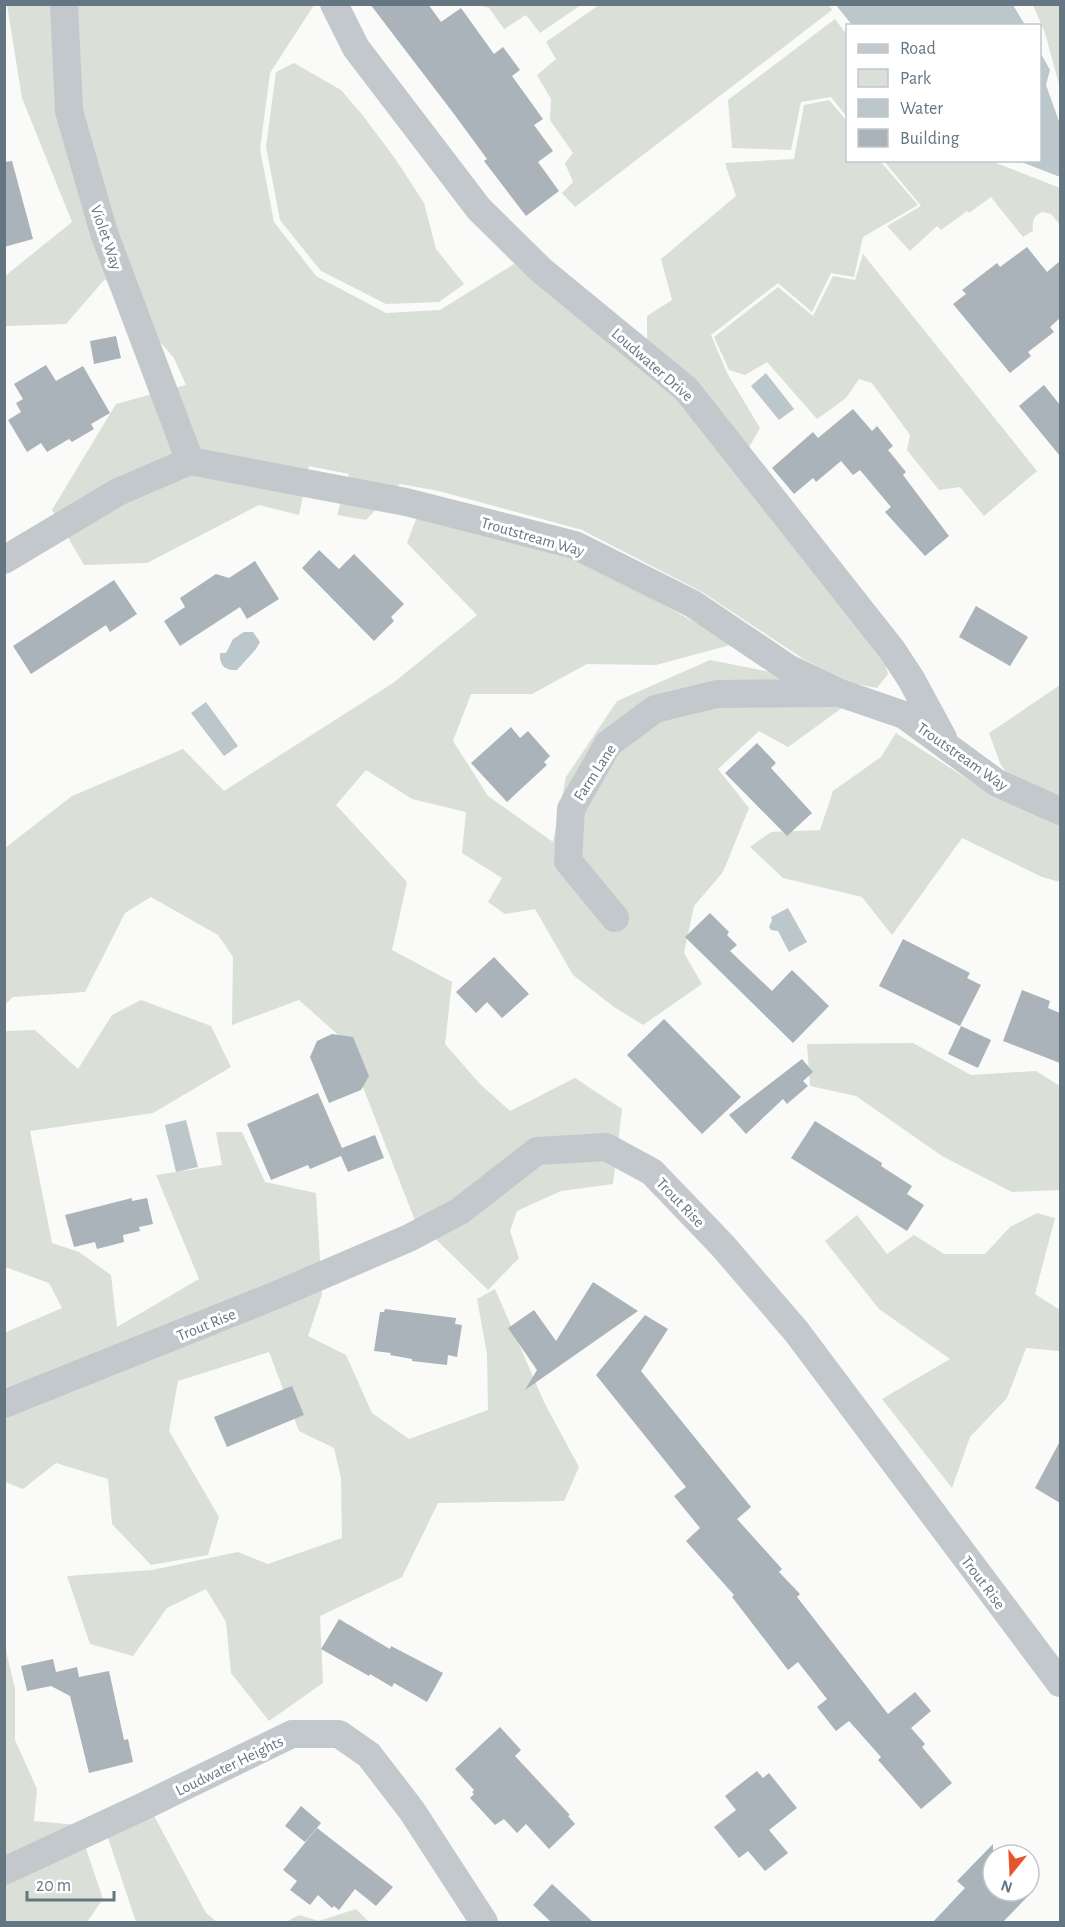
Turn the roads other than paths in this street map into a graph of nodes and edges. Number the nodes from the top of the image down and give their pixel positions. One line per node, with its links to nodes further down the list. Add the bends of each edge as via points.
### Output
1 (64, 4): 3 (street, Violet Way, via 69,111 104,233)
2 (334, 4): 6 (street, Loudwater Drive, via 356,48 478,209 542,270 686,389 892,650)
3 (190, 461): 4 (street, via 118,492); 5 (street, Troutstream Way, via 406,502 575,545 693,604 788,668)
4 (4, 560)
5 (840, 693): 6 (street, Troutstream Way, via 904,715); 8 (street, Farm Lane, via 717,694 655,709 608,744 571,809 568,861)
6 (948, 747): 7 (street, Troutstream Way, via 997,783)
7 (1060, 812)
8 (615, 918)
9 (4, 1404): 10 (street, Trout Rise, via 409,1238 460,1211 537,1151 606,1147 652,1172 796,1331)
10 (1060, 1683)
11 (4, 1871): 12 (street, Loudwater Heights, via 292,1734 339,1734 369,1755 391,1783)
12 (484, 1923)

